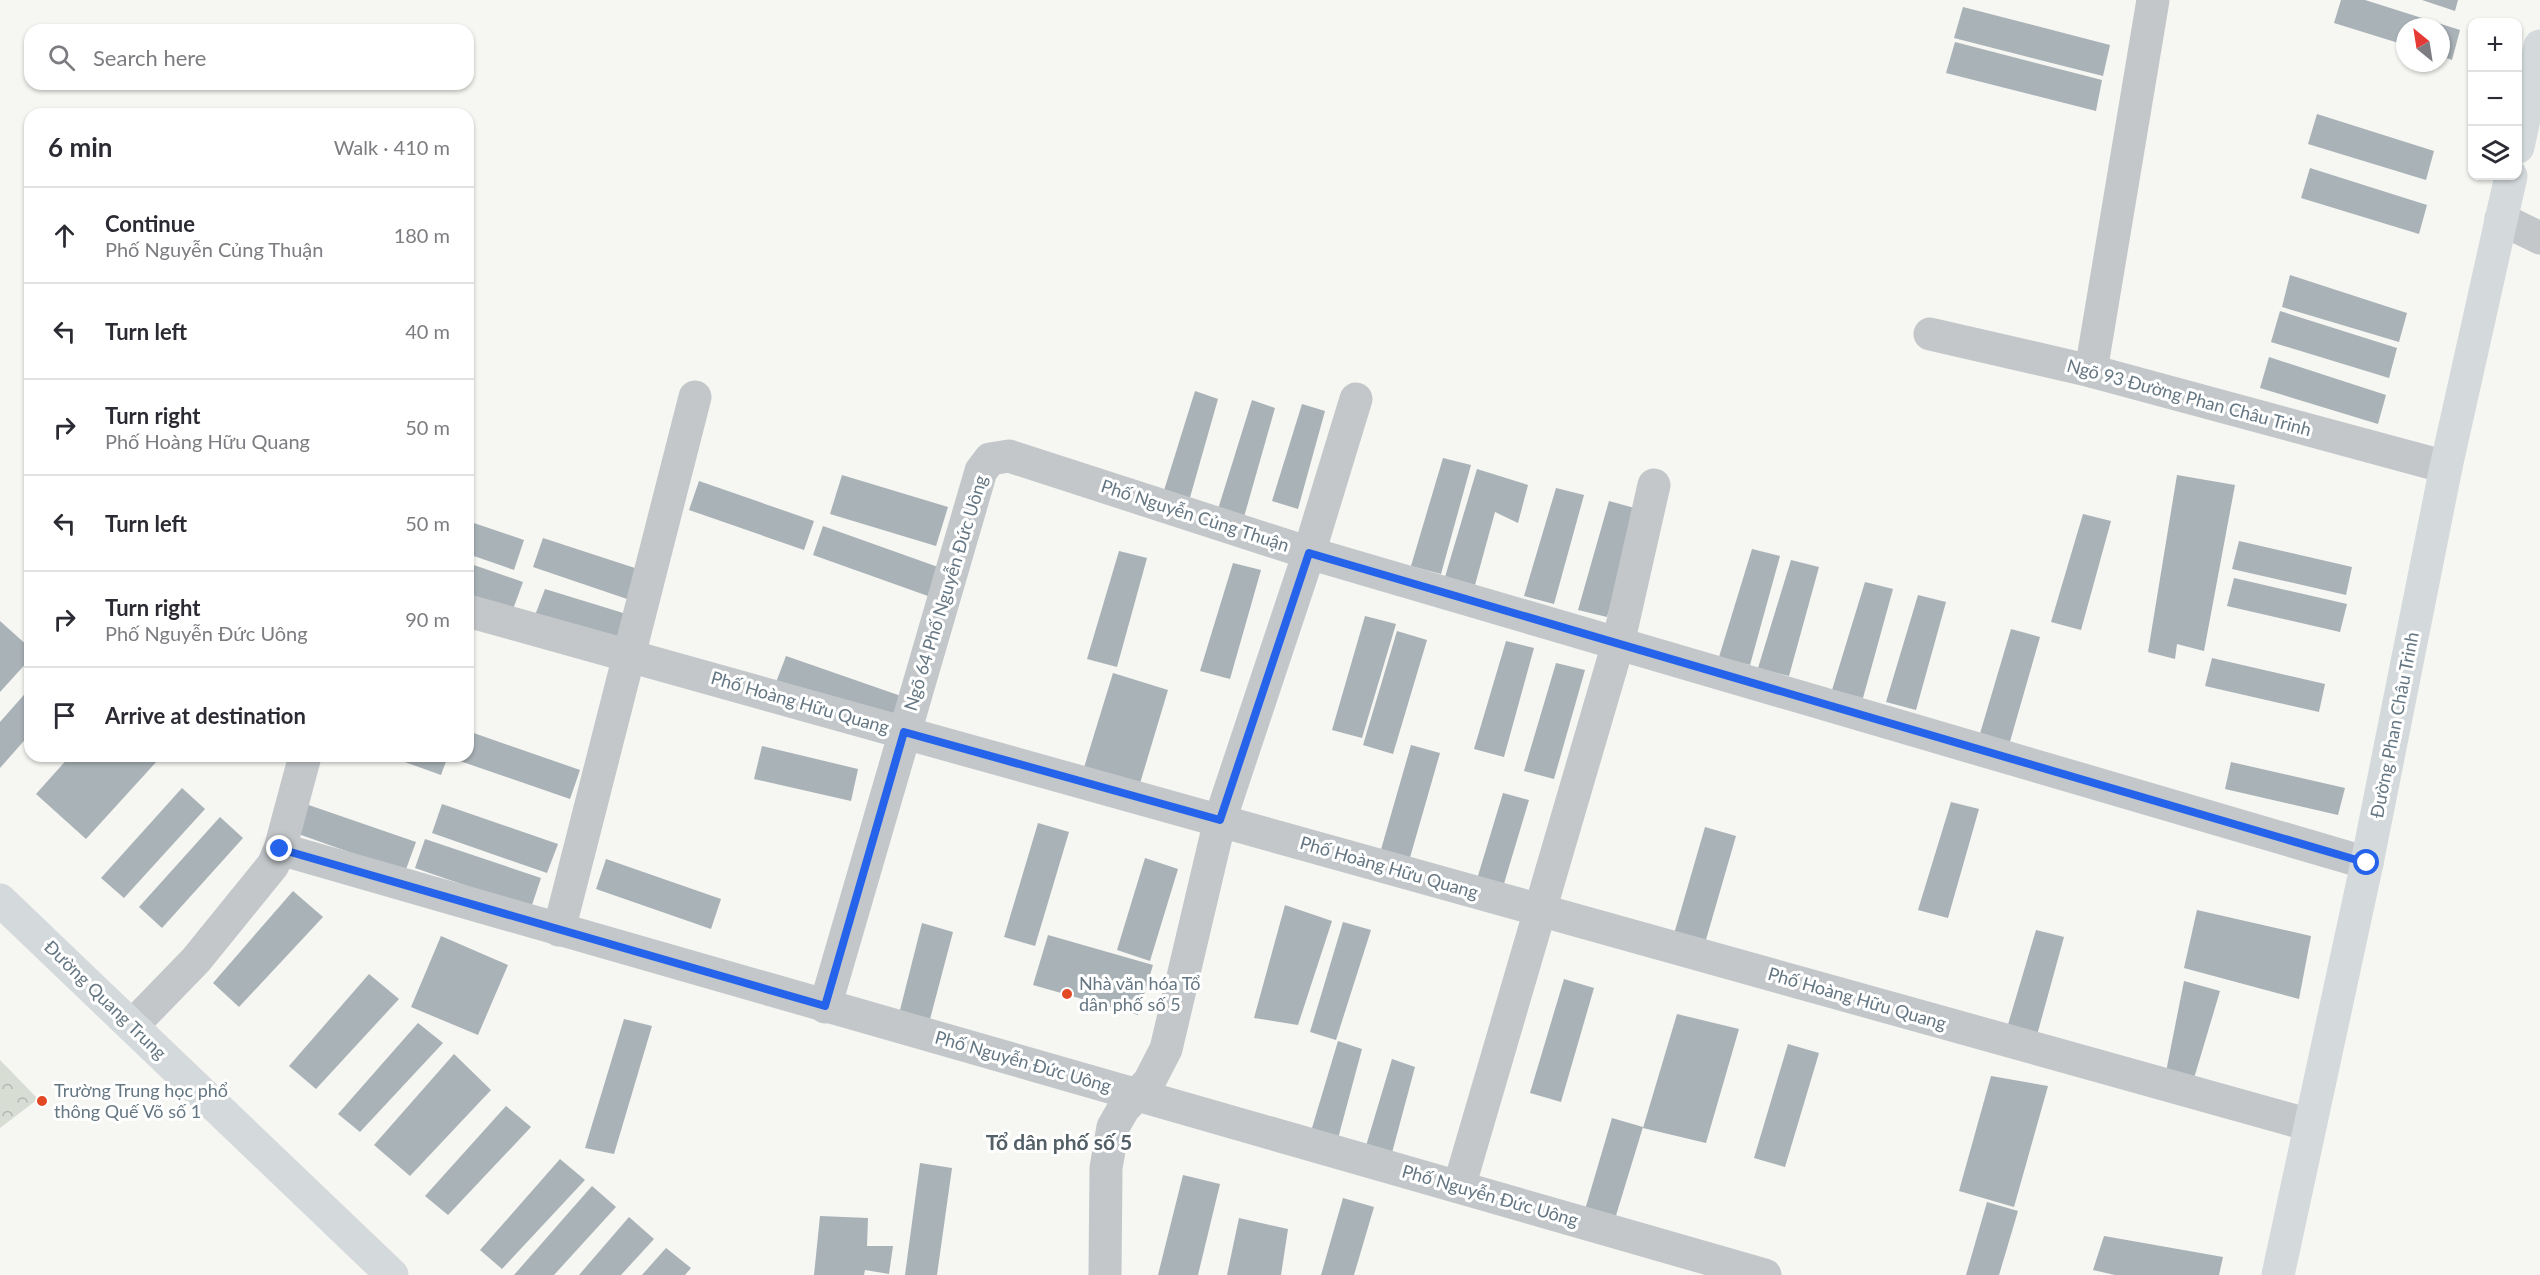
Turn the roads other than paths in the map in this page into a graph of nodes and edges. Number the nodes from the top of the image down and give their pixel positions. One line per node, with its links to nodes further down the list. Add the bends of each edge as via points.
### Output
1 (2153, 0): 8 (street)
2 (2540, 46): 3 (main road)
3 (2522, 126)
4 (2510, 180): 5 (main road, Đường Phan Châu Trinh)
5 (2501, 219): 6 (street); 12 (main road, Đường Phan Châu Trinh)
6 (2540, 238)
7 (1930, 334): 8 (street, Ngõ 93 Đường Phan Châu Trinh)
8 (2091, 371): 12 (street, Ngõ 93 Đường Phan Châu Trinh)
9 (695, 397): 17 (street)
10 (1356, 399): 14 (street)
11 (990, 459): 14 (street, Phố Nguyễn Củng Thuận, via 1009,456); 18 (street, Ngõ 64 Phố Nguyễn Đức Uông, via 981,471)
12 (2446, 467): 22 (main road, Đường Phan Châu Trinh)
13 (1654, 485): 16 (street)
14 (1309, 553): 16 (street, Phố Nguyễn Củng Thuận); 20 (street)
15 (474, 613): 17 (street, Phố Hoàng Hữu Quang)
16 (1618, 644): 22 (street, Phố Nguyễn Củng Thuận); 24 (street)
17 (629, 655): 18 (street, Phố Hoàng Hữu Quang); 25 (street)
18 (904, 732): 20 (street, Phố Hoàng Hữu Quang); 26 (street, Ngõ 64 Phố Nguyễn Đức Uông)
19 (303, 762): 21 (street)
20 (1220, 820): 24 (street, Phố Hoàng Hữu Quang); 28 (street, via 1166,1049)
21 (280, 849): 25 (street, Phố Nguyễn Đức Uông); 27 (street, via 273,864 196,960)
22 (2367, 863): 29 (main road, Đường Phan Châu Trinh)
23 (0, 900): 27 (main road, Đường Quang Trung)
24 (1540, 910): 29 (street, Phố Hoàng Hữu Quang); 30 (street)
25 (559, 930): 26 (street, Phố Nguyễn Đức Uông)
26 (825, 1006): 28 (street, Phố Nguyễn Đức Uông)
27 (132, 1026): 31 (main road, Đường Quang Trung)
28 (1139, 1094): 30 (street, Phố Nguyễn Đức Uông); 32 (street, via 1124,1108 1113,1127 1106,1168)
29 (2310, 1125): 34 (main road, Đường Phan Châu Trinh)
30 (1459, 1187): 33 (street, Phố Nguyễn Đức Uông)
31 (392, 1275)
32 (1104, 1275)
33 (1765, 1275)
34 (2278, 1275)

